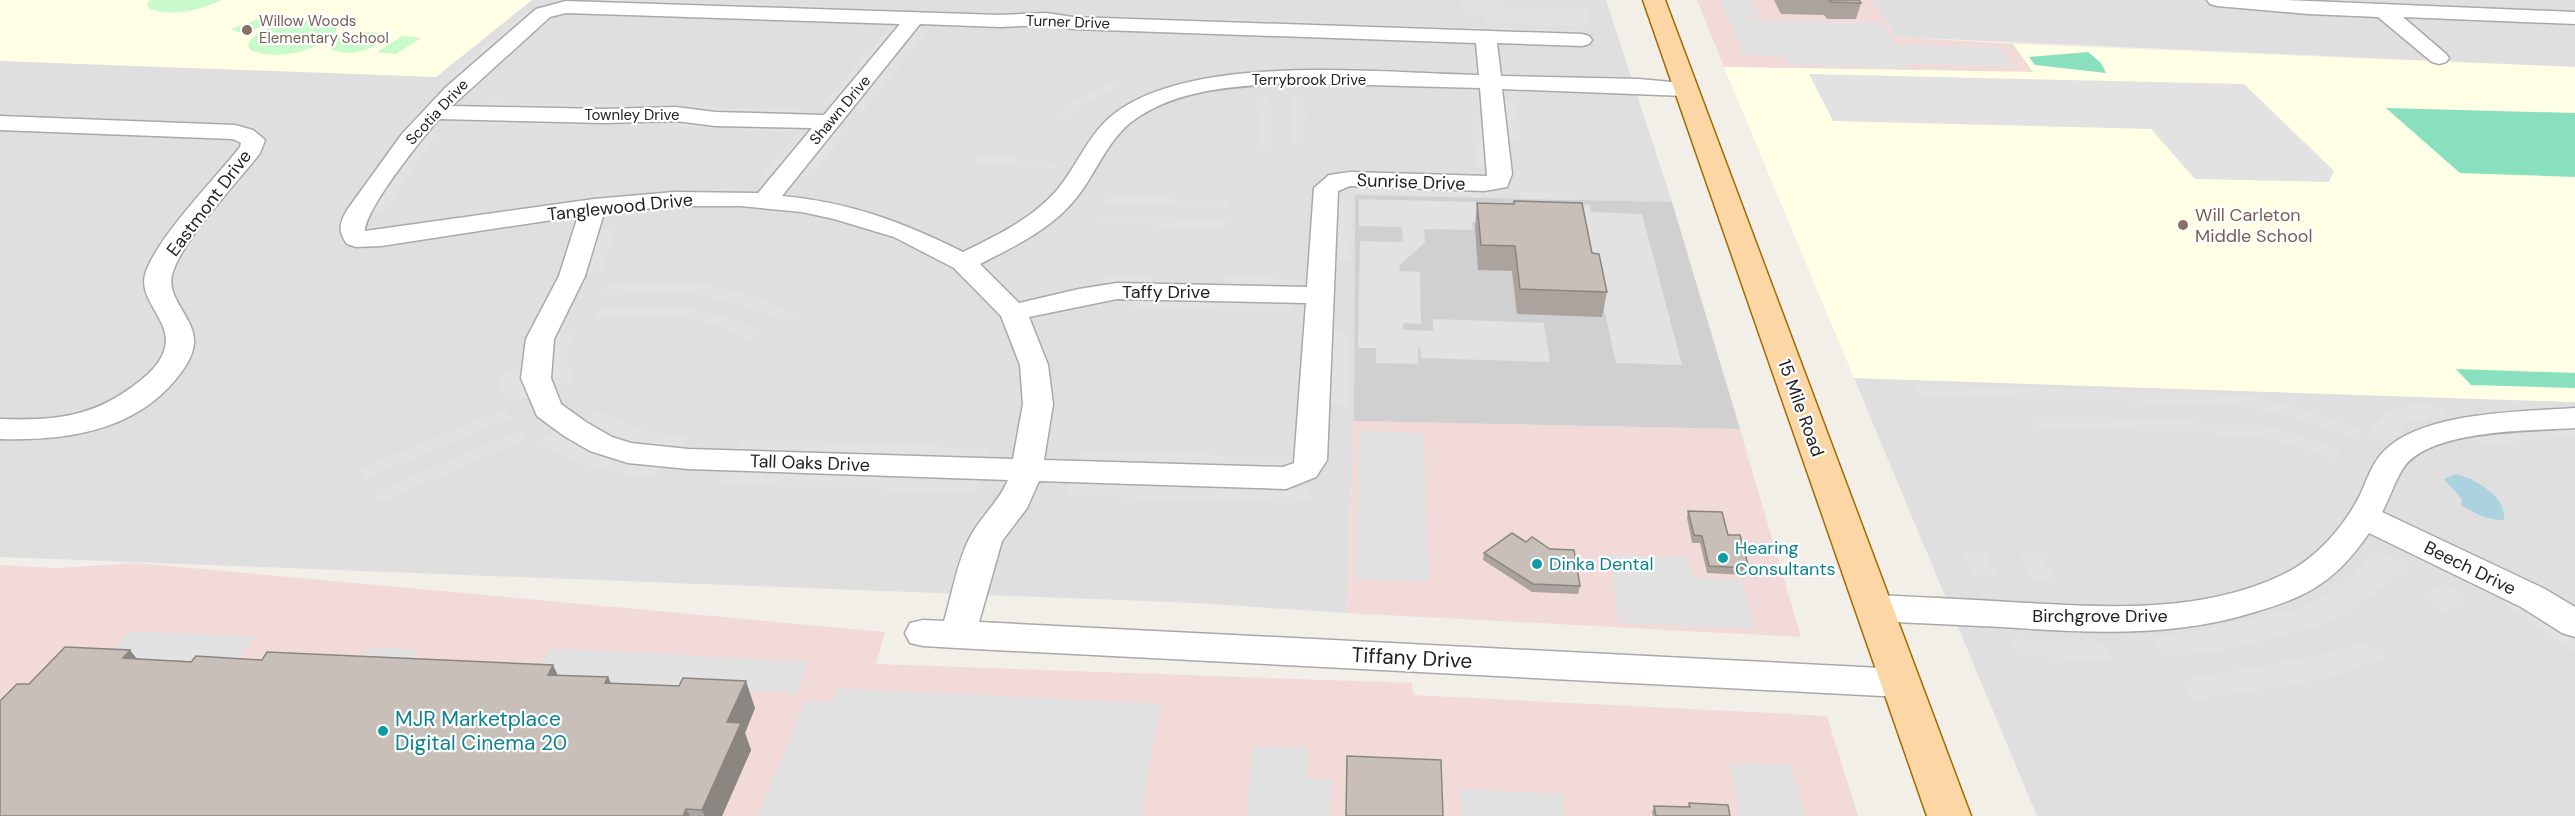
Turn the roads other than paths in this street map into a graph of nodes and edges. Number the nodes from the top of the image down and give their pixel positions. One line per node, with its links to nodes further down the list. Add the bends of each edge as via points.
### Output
1 (1654, 0): 12 (main road, 15 Mile Road)
2 (2217, 0): 4 (street)
3 (554, 9): 5 (street, Turner Drive); 13 (street, Scotia Drive, via 543,13)
4 (2383, 11): 6 (street); 10 (street)
5 (915, 18): 9 (street, Turner Drive, via 1046,19); 14 (street, Shawn Drive)
6 (2575, 18)
7 (1486, 37): 8 (street, Turner Drive); 9 (street, Turner Drive); 11 (street, Sunrise Drive)
8 (1582, 40)
9 (1267, 54): 11 (street, Terrybrook Drive); 21 (street, Terrybrook Drive, via 1129,115 1106,134 1060,202 1019,233)
10 (2439, 58)
11 (1490, 83): 12 (street, Terrybrook Drive); 22 (street, Sunrise Drive, via 1498,182 1350,179 1331,183 1324,192)
12 (1686, 89): 29 (main road, 15 Mile Road)
13 (434, 112): 14 (street, Townley Drive, via 676,114); 20 (street, Scotia Drive, via 404,147 357,216 351,228)
14 (830, 122): 18 (street, Shawn Drive)
15 (0, 123): 16 (street, Eastmont Drive)
16 (34, 125): 17 (street); 25 (street, Eastmont Drive, via 235,132 253,140 252,148 173,248 157,278 179,330 177,354 168,372 114,414 75,427)
17 (0, 146)
18 (765, 201): 19 (street, Tanglewood Drive, via 674,199); 21 (street, Tanglewood Drive, via 839,212 887,226)
19 (594, 206): 20 (street, Tanglewood Drive); 26 (street, Tall Oaks Drive, via 572,276 540,339 536,360 536,378 548,409 575,429 628,453 688,459)
20 (356, 239)
21 (963, 262): 23 (street, Tanglewood Drive)
22 (1321, 295): 23 (street, Taffy Drive, via 1117,291); 27 (street, Sunrise Drive, via 1311,459)
23 (1013, 313): 26 (street, Tanglewood Drive, via 1031,354 1038,392)
24 (2575, 418): 28 (street, Birchgrove Drive, via 2453,429 2425,438 2393,460)
25 (0, 429)
26 (1027, 470): 27 (street, Tall Oaks Drive, via 1275,479); 31 (street, Tanglewood Drive, via 1016,500 985,542)
27 (1300, 474)
28 (2363, 517): 29 (street, Birchgrove Drive, via 2330,559 2297,582 2258,598 2213,609 2164,618 2071,619); 30 (street, Beech Drive, via 2533,598)
29 (1874, 608): 32 (main road, 15 Mile Road)
30 (2575, 624)
31 (940, 634): 32 (street, Tiffany Drive)
32 (1901, 683): 33 (main road, 15 Mile Road)
33 (1949, 816)

